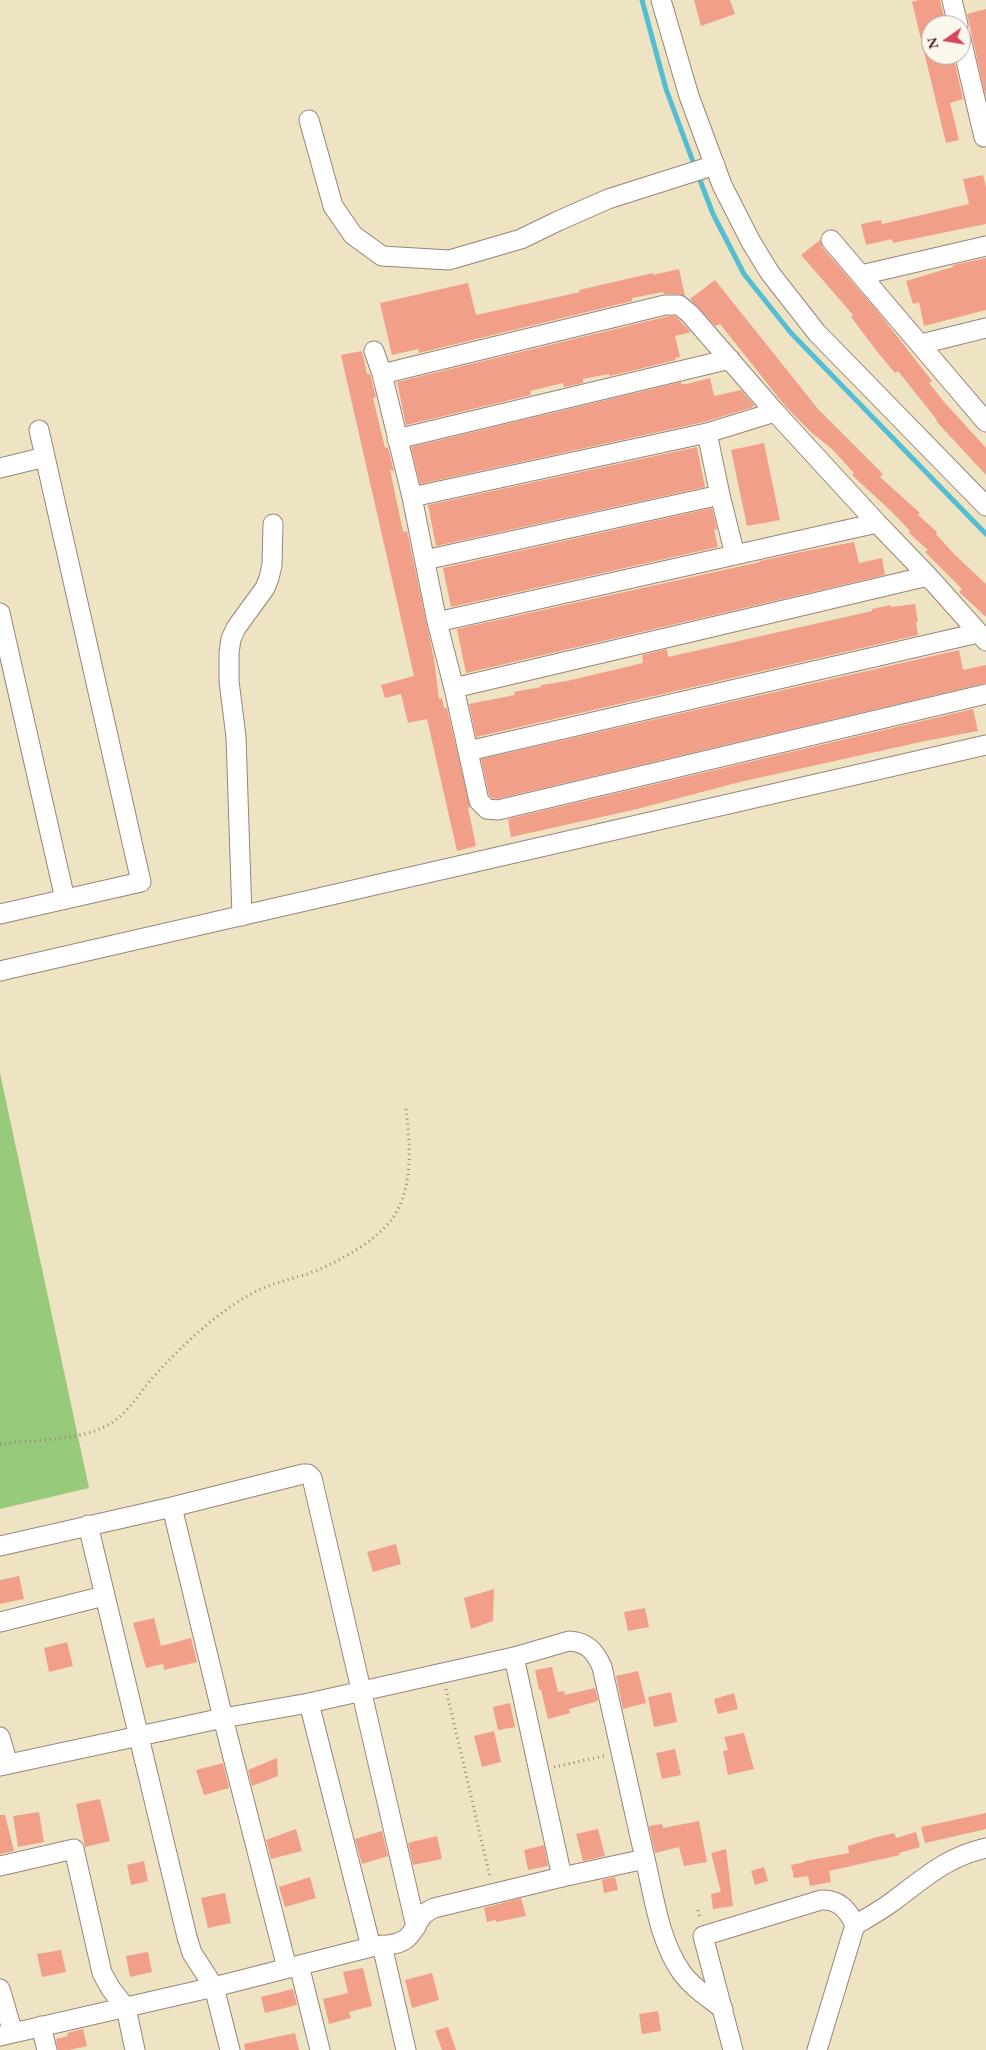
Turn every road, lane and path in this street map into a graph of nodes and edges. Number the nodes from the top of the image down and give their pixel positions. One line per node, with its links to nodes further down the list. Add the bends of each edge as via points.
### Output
1 (952, 0): 3 (street)
2 (666, 1): 7 (street, via 689,96)
3 (956, 15)
4 (967, 65): 6 (street)
5 (309, 120): 7 (street, via 334,206 354,235 382,256 449,260 521,240 608,200)
6 (984, 137)
7 (715, 165): 25 (street, via 751,242 789,299 817,333)
8 (831, 240): 10 (street)
9 (986, 246): 10 (street)
10 (861, 276): 12 (street)
11 (986, 328): 12 (street)
12 (920, 344): 17 (street)
13 (374, 351): 15 (street)
14 (730, 359): 15 (street, via 690,314 679,305 673,305); 16 (street); 20 (street)
15 (382, 374): 20 (street)
16 (775, 412): 19 (street); 26 (street)
17 (983, 415)
18 (39, 430): 21 (street)
19 (707, 433): 23 (street); 24 (street)
20 (397, 439): 24 (street)
21 (44, 457): 22 (street); 38 (street, via 141,882)
22 (0, 468)
23 (720, 495): 28 (street); 29 (street)
24 (412, 497): 29 (street)
25 (986, 506)
26 (877, 523): 28 (street); 30 (street)
27 (273, 524): 40 (street, via 269,578 236,628 228,653 228,681 236,738)
28 (735, 555): 32 (street)
29 (425, 560): 32 (street)
30 (928, 576): 33 (street); 34 (street)
31 (0, 613): 38 (street)
32 (438, 622): 34 (street)
33 (982, 637): 37 (street)
34 (454, 688): 37 (street)
35 (986, 694): 37 (street, via 498,810 487,809 479,801)
36 (986, 745): 40 (street)
37 (468, 751)
38 (65, 899): 39 (street)
39 (0, 914)
40 (242, 916): 41 (street)
41 (0, 971)
42 (406, 1110): 43 (path, via 410,1154 404,1194 392,1220 369,1242 340,1260 245,1297 216,1317 154,1376 121,1417 102,1428 79,1436)
43 (0, 1444)
44 (172, 1506): 45 (street); 51 (street, via 308,1474 314,1485); 53 (street)
45 (88, 1524): 46 (street); 47 (street)
46 (0, 1546)
47 (104, 1596): 48 (street); 55 (street)
48 (0, 1622)
49 (514, 1656): 50 (street); 56 (street, via 569,1640 578,1641 593,1650 602,1667); 58 (street)
50 (442, 1673): 51 (street); 63 (path)
51 (360, 1690): 52 (street); 65 (street)
52 (309, 1703): 53 (street); 66 (street)
53 (223, 1718): 55 (street); 67 (street)
54 (0, 1737): 57 (street)
55 (137, 1737): 57 (street); 68 (street, via 190,1947)
56 (619, 1752): 58 (path); 60 (street)
57 (4, 1765)
58 (540, 1770): 62 (street)
59 (986, 1848): 64 (street, via 945,1863)
60 (644, 1859): 62 (street); 71 (street, via 661,1925 682,1972)
61 (0, 1866): 70 (street, via 74,1849 102,1974)
62 (562, 1876): 63 (street)
63 (494, 1892): 65 (street, via 434,1908 422,1915)
64 (855, 1926): 71 (street, via 841,1905 821,1900 703,1936); 80 (street)
65 (416, 1927): 66 (street, via 402,1941)
66 (377, 1946): 67 (street); 78 (street)
67 (293, 1966): 68 (street); 77 (street)
68 (214, 1987): 70 (street); 76 (street)
69 (0, 1989): 73 (street)
70 (126, 2008): 72 (street); 75 (street)
71 (723, 2009): 79 (street)
72 (41, 2026): 73 (street); 74 (street)
73 (7, 2034)
74 (47, 2050)
75 (135, 2050)
76 (230, 2050)
77 (320, 2050)
78 (406, 2050)
79 (733, 2050)
80 (817, 2050)

